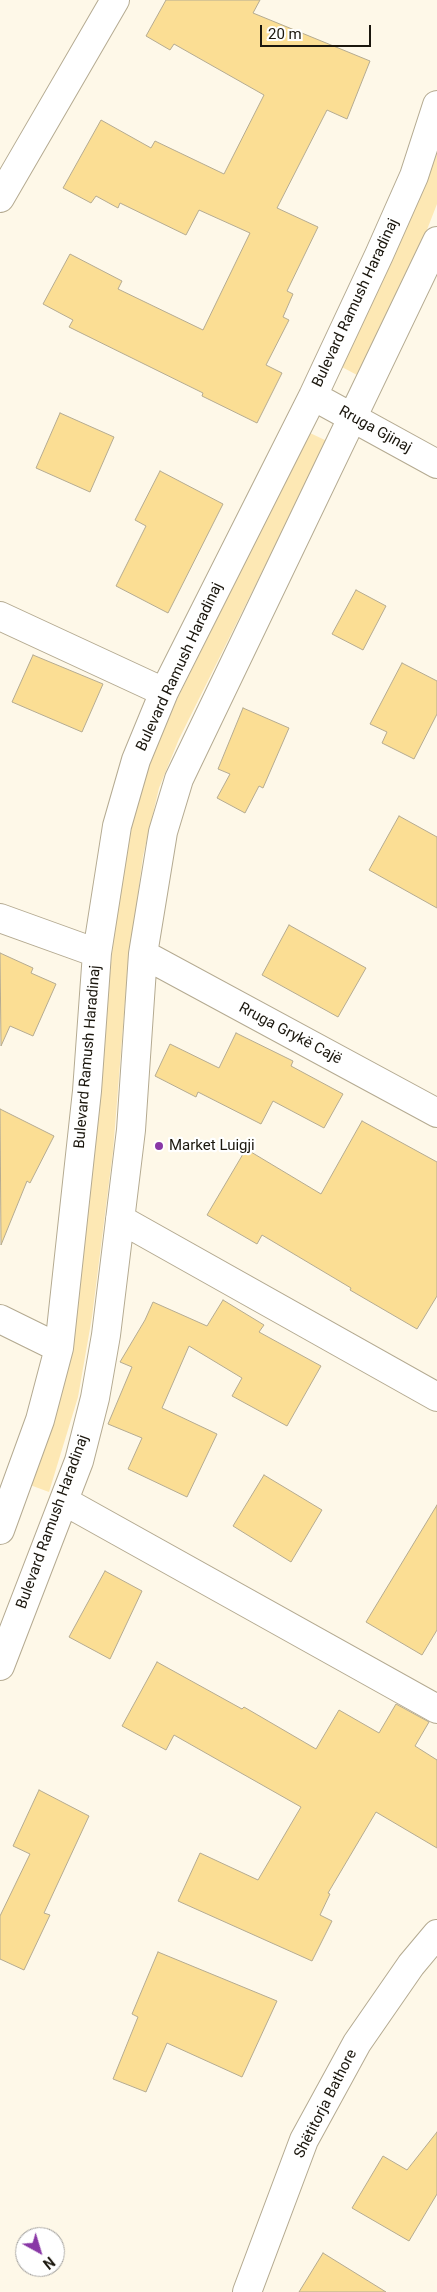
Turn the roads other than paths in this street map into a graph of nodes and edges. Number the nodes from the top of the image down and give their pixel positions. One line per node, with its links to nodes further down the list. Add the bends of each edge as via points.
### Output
1 (115, 0): 3 (street)
2 (437, 105): 5 (street, Bulevard Ramush Haradinaj, via 414,176)
3 (0, 198)
4 (437, 241): 6 (street, Bulevard Ramush Haradinaj)
5 (313, 396): 6 (street, Rruga Gjinaj); 9 (street, Bulevard Ramush Haradinaj)
6 (352, 417): 7 (street, Rruga Gjinaj); 12 (street, Bulevard Ramush Haradinaj, via 179,780 163,832)
7 (437, 464)
8 (0, 616): 9 (street)
9 (164, 692): 11 (street, Bulevard Ramush Haradinaj, via 136,760 116,826)
10 (0, 918): 11 (street)
11 (97, 954): 16 (street, Bulevard Ramush Haradinaj, via 87,1091)
12 (143, 954): 13 (street, Rruga Grykë Cajë); 14 (street, Bulevard Ramush Haradinaj, via 131,1130)
13 (437, 1114)
14 (120, 1219): 17 (street); 18 (street, Bulevard Ramush Haradinaj, via 95,1398 79,1461)
15 (0, 1319): 16 (street)
16 (59, 1348): 19 (street, Bulevard Ramush Haradinaj, via 40,1420)
17 (437, 1397)
18 (64, 1501): 20 (street, Bulevard Ramush Haradinaj); 21 (street)
19 (0, 1530)
20 (0, 1666)
21 (437, 1709)
22 (437, 1934): 23 (street, Shëtitorja Bathore, via 411,1964 357,2043 304,2140)
23 (247, 2292)

